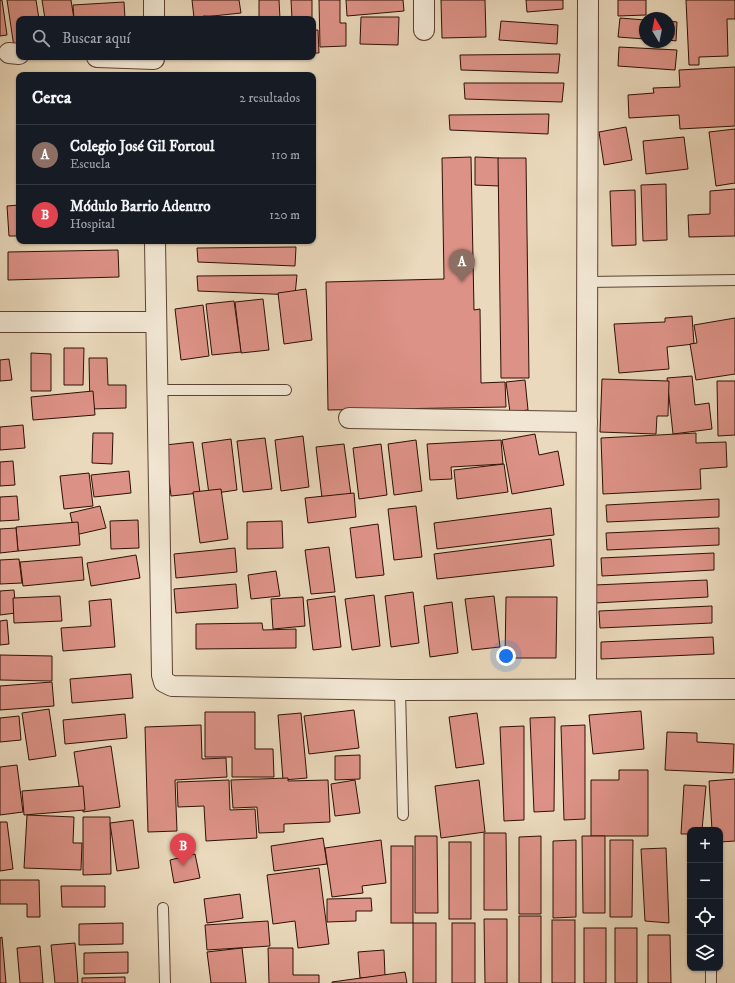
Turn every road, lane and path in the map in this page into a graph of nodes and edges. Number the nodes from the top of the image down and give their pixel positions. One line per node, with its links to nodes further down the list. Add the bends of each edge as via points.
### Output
1 (154, 0): 4 (street)
2 (424, 0): 5 (street)
3 (588, 0): 10 (street)
4 (154, 16)
5 (424, 30)
6 (121, 60): 7 (street)
7 (154, 64)
8 (155, 244): 12 (street)
9 (735, 280): 10 (lane)
10 (587, 282): 16 (street)
11 (0, 322): 12 (street)
12 (155, 322): 13 (street)
13 (156, 390): 14 (lane); 19 (street, via 164,682 172,686)
14 (286, 390)
15 (349, 418): 16 (street)
16 (587, 422): 17 (street)
17 (586, 688): 18 (street); 19 (street)
18 (735, 689)
19 (400, 690): 20 (lane)
20 (403, 815)
21 (163, 908): 23 (lane)
22 (711, 971): 24 (lane)
23 (165, 983)
24 (711, 983)

